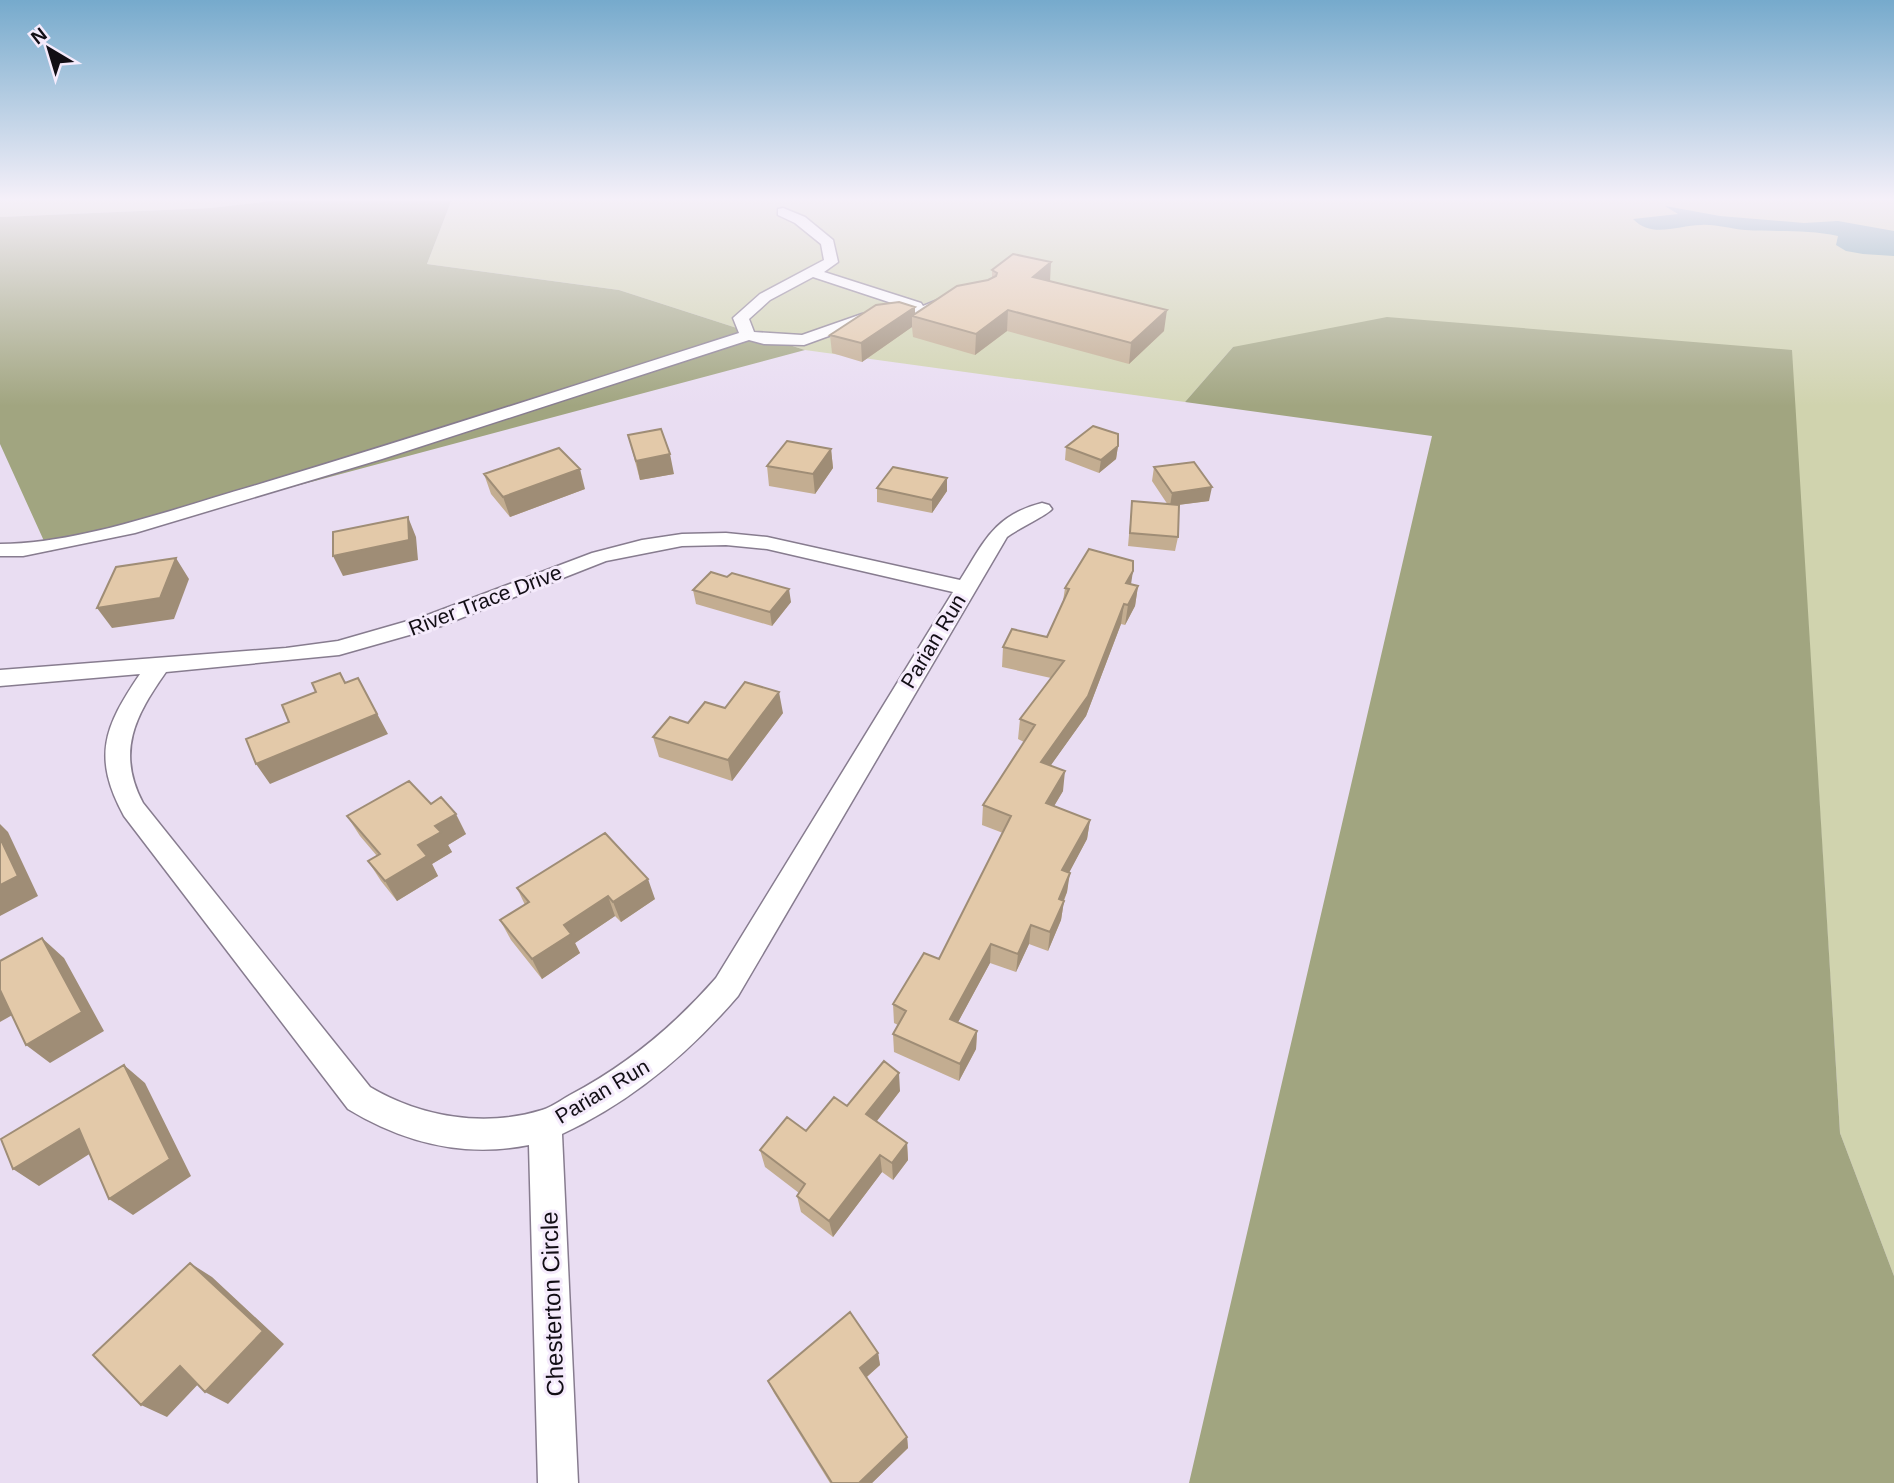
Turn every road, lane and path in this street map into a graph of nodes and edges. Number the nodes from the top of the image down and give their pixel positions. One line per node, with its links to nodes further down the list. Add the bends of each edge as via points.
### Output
1 (821, 268): 2 (street)
2 (814, 273): 4 (street); 5 (street, via 765,297 741,318)
3 (960, 295): 4 (street)
4 (928, 310): 5 (street, via 867,317 804,340)
5 (748, 335): 7 (street, via 128,529 23,550)
6 (1042, 509): 8 (street, Parian Run, via 999,533)
7 (0, 550)
8 (965, 588): 9 (street, River Trace Drive, via 767,543 682,540 599,557 365,642 286,655); 11 (street, Parian Run, via 727,987 653,1062 602,1097)
9 (159, 665): 10 (street, River Trace Drive); 11 (street, Parian Run, via 133,701 119,738 118,774 133,809 359,1098 394,1118 441,1132 494,1133)
10 (0, 678)
11 (545, 1125): 12 (street, Chesterton Circle)
12 (558, 1483)

